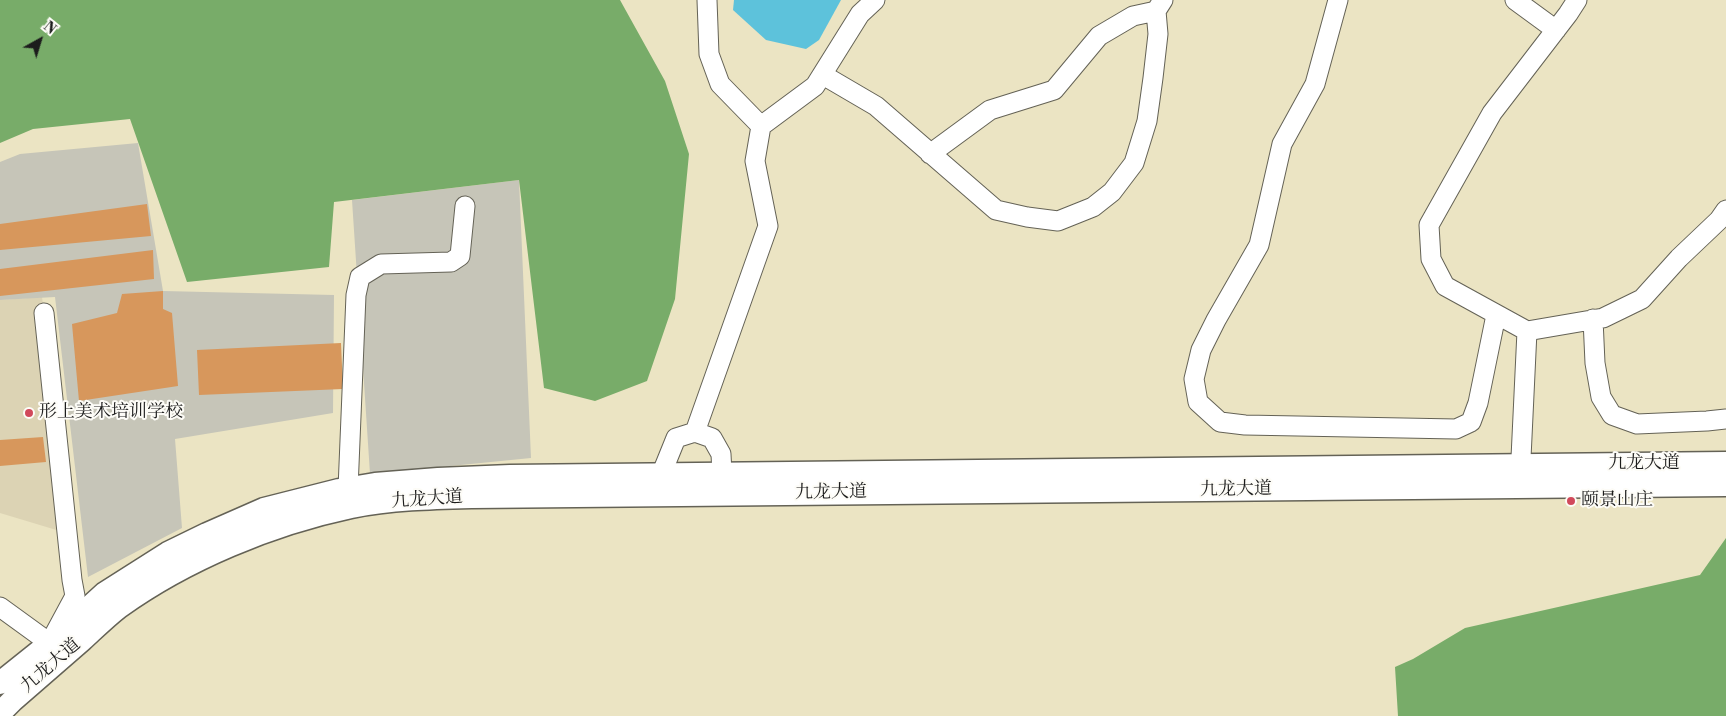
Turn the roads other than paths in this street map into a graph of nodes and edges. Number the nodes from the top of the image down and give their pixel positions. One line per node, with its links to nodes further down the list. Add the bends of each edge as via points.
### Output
1 (707, 0): 9 (street, via 709,54 720,84)
2 (875, 0): 8 (street, via 860,14)
3 (1338, 0): 14 (street, via 1315,84 1282,144 1259,245 1201,350 1194,379 1198,402 1220,422 1245,425 1456,429 1471,422 1476,409)
4 (1514, 0): 7 (street)
5 (1577, 0): 7 (street)
6 (1160, 6): 10 (street, via 1133,16 1099,36 1054,90 990,110); 10 (street, via 1147,121 1134,164 1112,192 1093,208 1058,221 996,210)
7 (1556, 30): 14 (street, via 1492,113 1429,224 1431,260 1445,286)
8 (822, 75): 9 (street, via 815,86); 10 (street, via 876,106)
9 (761, 126): 18 (street, via 755,161 768,226)
10 (930, 154)
11 (465, 206): 25 (street, via 460,256 450,262 381,264 360,276 356,295)
12 (1726, 210): 15 (street, via 1642,299 1603,318)
13 (44, 313): 27 (street, via 75,596)
14 (1496, 315): 16 (street)
15 (1593, 319): 16 (street); 17 (street, via 1600,397 1612,415 1637,424)
16 (1527, 331): 22 (street)
17 (1726, 418)
18 (694, 432): 20 (street, via 712,438 721,454); 21 (street, via 676,438)
19 (1726, 463): 22 (main road, 九龙大道)
20 (722, 474): 22 (main road, 九龙大道); 23 (main road, 九龙大道)
21 (661, 475): 23 (main road, 九龙大道); 25 (main road, 九龙大道, via 438,478)
22 (1520, 476): 23 (main road, 九龙大道); 24 (main road, 九龙大道)
23 (698, 484): 27 (main road, 九龙大道, via 430,498 353,507 324,514 251,537 173,573)
24 (1726, 485)
25 (348, 489): 27 (main road, 九龙大道, via 264,509 168,553 105,593)
26 (0, 606): 27 (street)
27 (58, 649): 28 (main road, 九龙大道); 29 (main road, 九龙大道)
28 (0, 683)
29 (0, 713)

